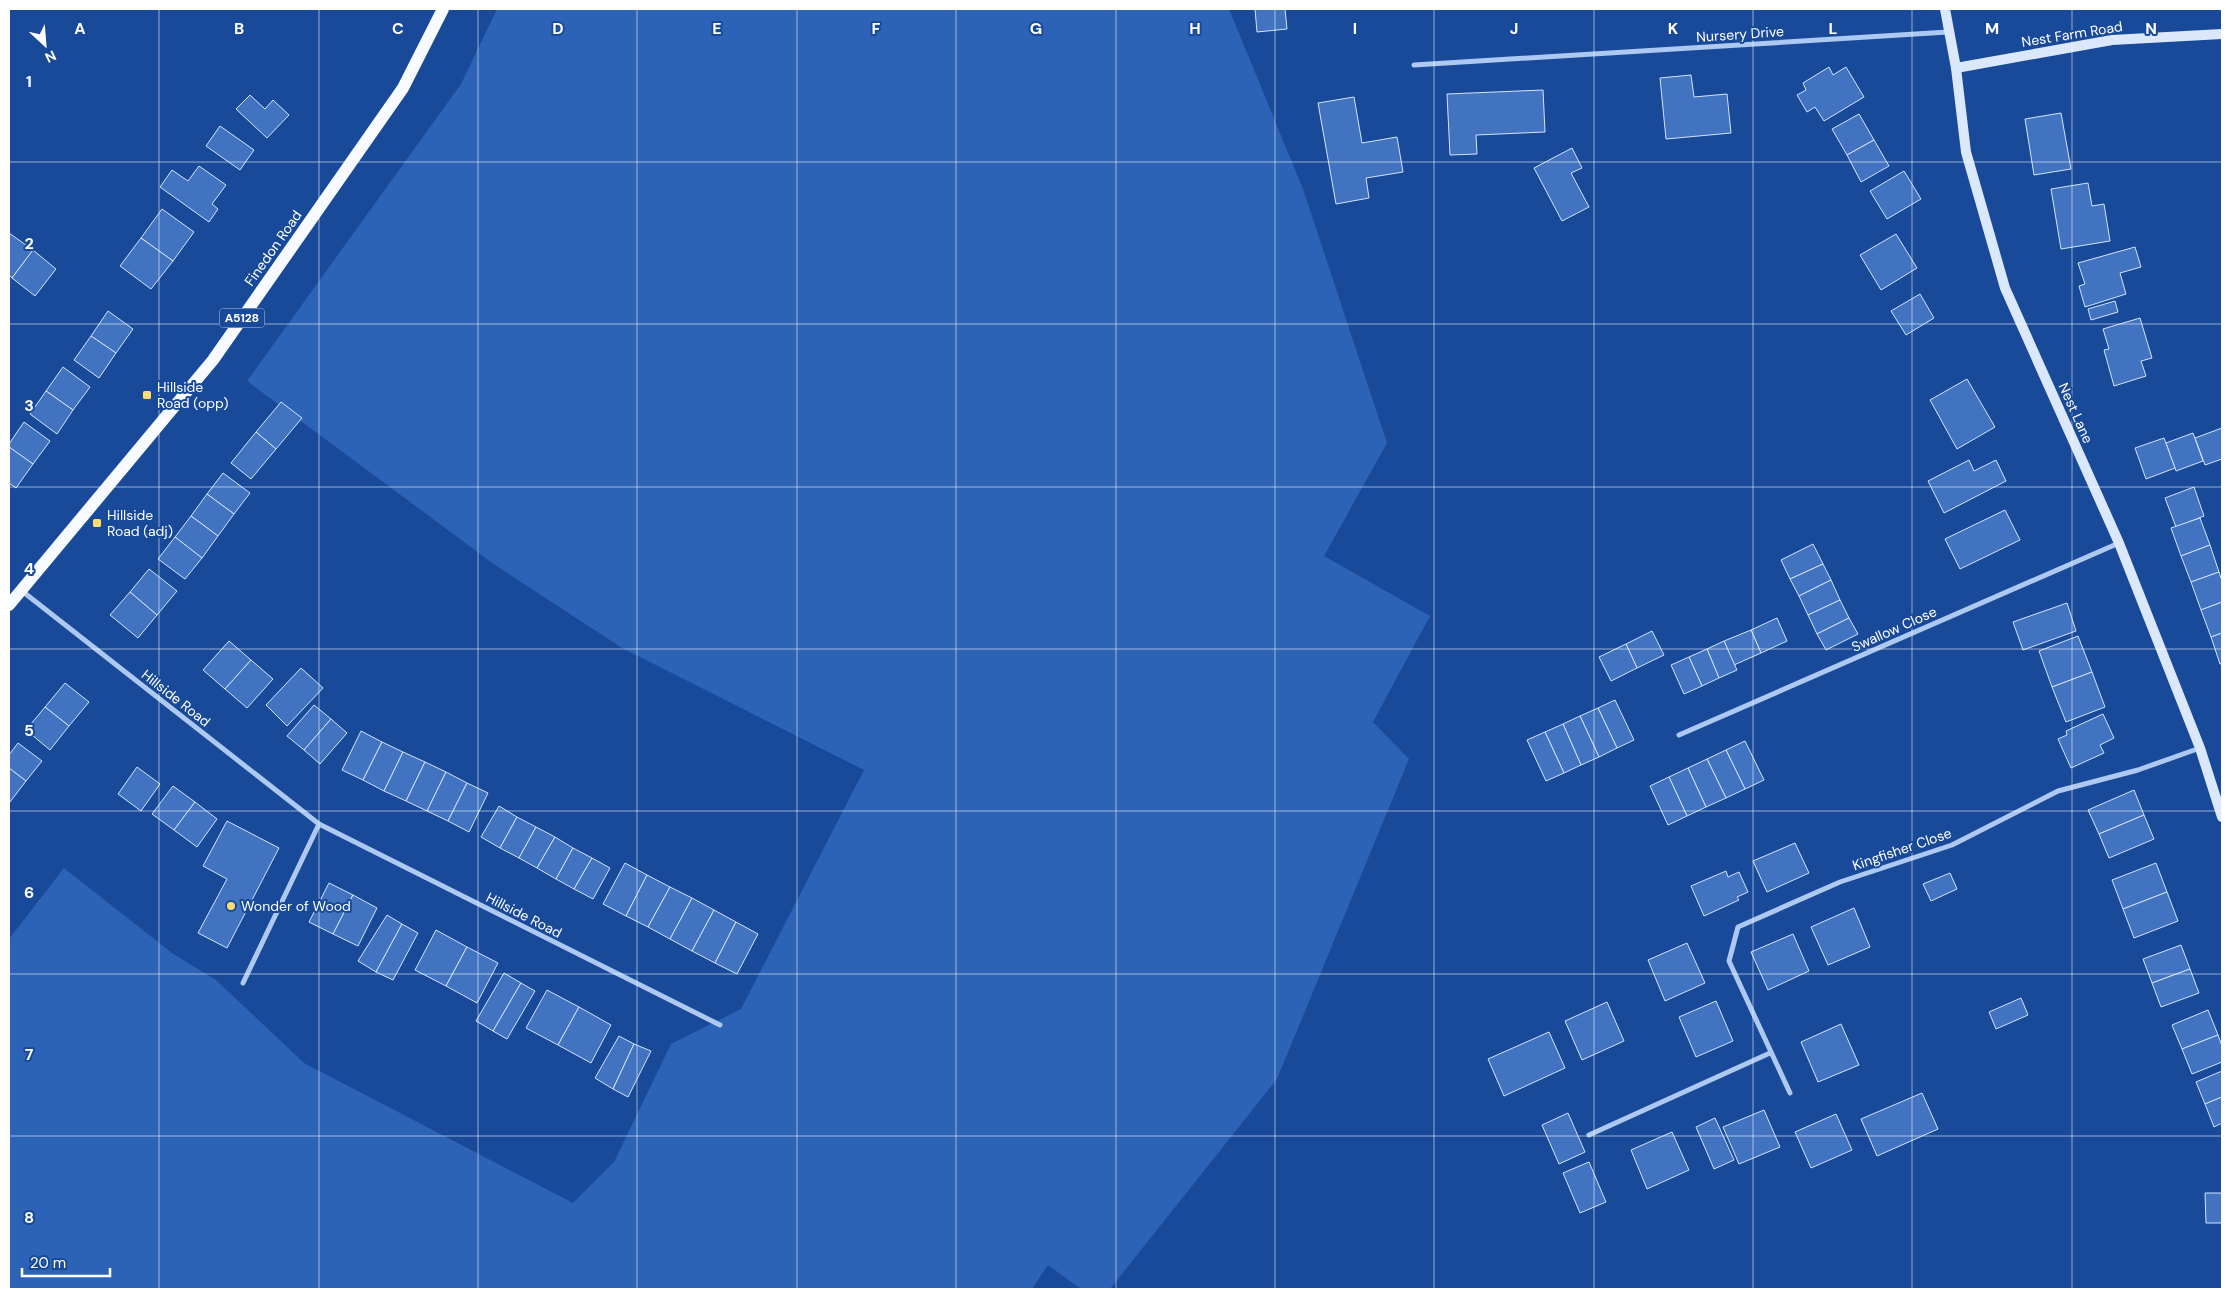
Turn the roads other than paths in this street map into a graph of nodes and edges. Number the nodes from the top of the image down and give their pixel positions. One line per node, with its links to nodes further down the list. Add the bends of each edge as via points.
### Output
1 (443, 9): 8 (main road, Finedon Road / A5128, via 403,88 213,360)
2 (1945, 9): 3 (street, Nest Lane)
3 (1948, 32): 5 (street, Nursery Drive); 6 (street, Nest Lane)
4 (2222, 34): 6 (street, Nest Farm Road, via 2112,40)
5 (1414, 65)
6 (1956, 68): 7 (street, Nest Lane, via 1966,152 2005,288)
7 (2118, 543): 10 (street, Swallow Close); 11 (street, Nest Lane)
8 (20, 590): 9 (main road, Finedon Road / A5128); 13 (street, Hillside Road)
9 (9, 605)
10 (1679, 735)
11 (2200, 748): 12 (street, Nest Lane); 16 (street, Kingfisher Close, via 2138,770 2058,791 1952,845 1840,882 1738,927 1729,961)
12 (2222, 817)
13 (319, 824): 14 (street); 15 (street, Hillside Road)
14 (242, 983)
15 (720, 1025)
16 (1770, 1053): 17 (street, Kingfisher Close); 18 (street)
17 (1790, 1093)
18 (1589, 1135)

